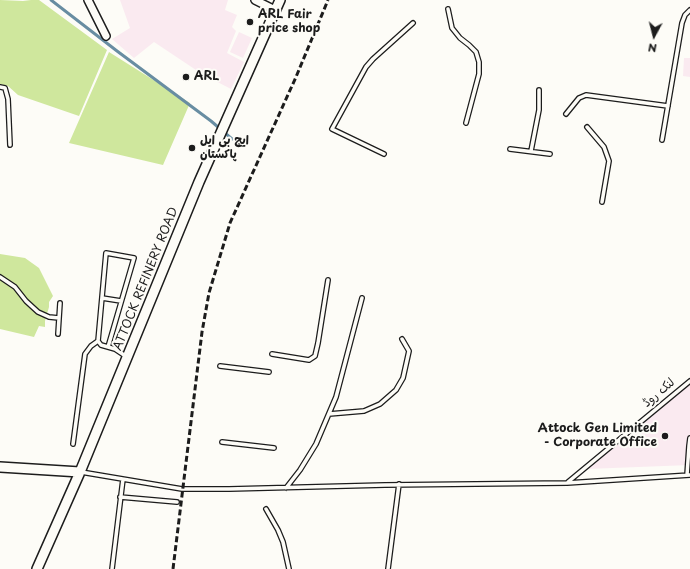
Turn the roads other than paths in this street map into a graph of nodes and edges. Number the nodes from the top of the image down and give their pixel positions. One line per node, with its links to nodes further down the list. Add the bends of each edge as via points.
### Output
1 (88, 0): 8 (street)
2 (255, 0): 5 (street)
3 (280, 0): 5 (street, ATTOCK REFINERY ROAD)
4 (448, 9): 13 (lane, via 452,28 476,52 479,62 479,74)
5 (276, 10): 34 (street, ATTOCK REFINERY ROAD, via 199,182)
6 (690, 10): 11 (lane, via 682,23)
7 (413, 23): 19 (lane, via 366,67 332,129)
8 (106, 36)
9 (0, 86): 16 (lane, via 5,88 8,99)
10 (539, 90): 18 (lane, via 539,110)
11 (668, 106): 12 (lane, via 586,95 579,98); 15 (lane)
12 (566, 114)
13 (466, 123)
14 (587, 127): 21 (lane, via 604,147 609,161)
15 (662, 140)
16 (10, 145)
17 (510, 149): 18 (lane)
18 (531, 151): 20 (lane)
19 (384, 154)
20 (550, 154)
21 (602, 202)
22 (0, 277): 28 (lane, via 15,287 38,312)
23 (328, 280): 33 (lane, via 315,356 309,360)
24 (102, 298): 26 (lane); 26 (lane, via 106,253 134,258); 31 (lane)
25 (362, 298): 38 (lane, via 336,397)
26 (121, 301): 32 (lane)
27 (60, 302): 28 (lane)
28 (59, 318): 29 (lane)
29 (58, 334)
30 (402, 339): 38 (lane, via 409,351 403,378 396,390 380,404 364,411)
31 (98, 341): 32 (lane); 41 (lane, via 85,354)
32 (108, 347): 34 (lane)
33 (272, 354)
34 (127, 357): 45 (street, ATTOCK REFINERY ROAD)
35 (220, 366): 36 (lane)
36 (269, 372)
37 (690, 380): 48 (lane, لنک روڈ)
38 (329, 414): 50 (lane, via 316,444)
39 (690, 438): 42 (lane)
40 (222, 442): 43 (lane)
41 (73, 444)
42 (689, 446): 46 (lane)
43 (274, 448)
44 (0, 467): 45 (street)
45 (80, 472): 47 (lane); 54 (street, ATTOCK REFINERY ROAD)
46 (689, 475): 48 (lane)
47 (123, 478): 50 (lane, via 182,489); 51 (lane)
48 (567, 483): 49 (lane)
49 (399, 484): 50 (lane); 57 (lane)
50 (286, 488)
51 (120, 497): 52 (lane); 55 (lane)
52 (177, 502)
53 (266, 509): 56 (lane, via 283,542)
54 (37, 569)
55 (112, 569)
56 (289, 569)
57 (388, 569)

